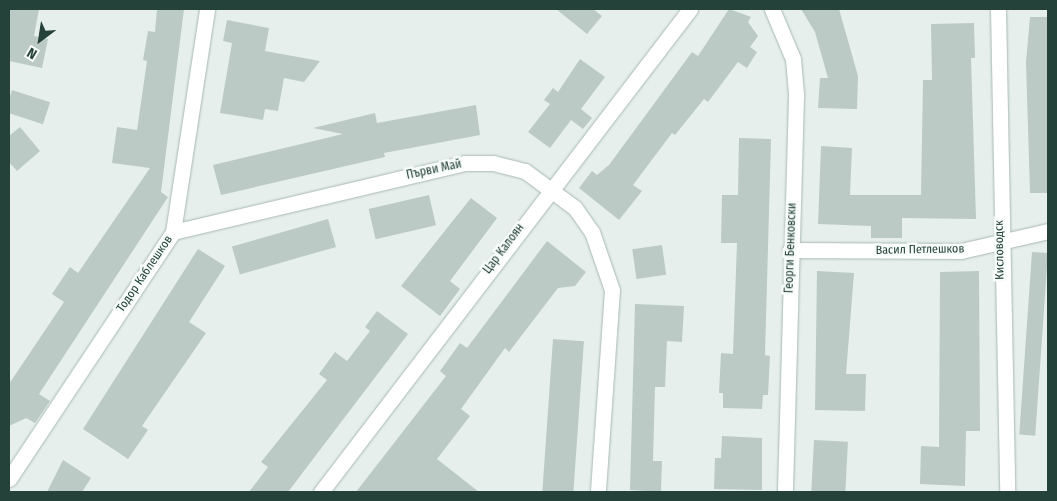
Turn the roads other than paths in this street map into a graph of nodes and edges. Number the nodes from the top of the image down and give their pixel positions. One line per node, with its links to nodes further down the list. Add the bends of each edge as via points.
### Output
1 (207, 9): 7 (street, Тодор Каблешков)
2 (690, 9): 5 (street, Цар Калоян)
3 (772, 9): 9 (street, Георги Бенковски, via 793,58 796,96)
4 (998, 9): 8 (street, Кисловодск)
5 (550, 187): 7 (street, Първи Май, via 525,171 493,163 465,163); 11 (street, Цар Калоян); 12 (street, Първи Май, via 575,208 592,232 612,290)
6 (1048, 231): 8 (street, Васил Петлешков)
7 (173, 232): 10 (street, Тодор Каблешков)
8 (999, 245): 9 (street, Васил Петлешков, via 961,251); 14 (street, Кисловодск)
9 (790, 250): 13 (street, Георги Бенковски)
10 (9, 479)
11 (321, 492)
12 (598, 492)
13 (785, 492)
14 (1006, 492)

